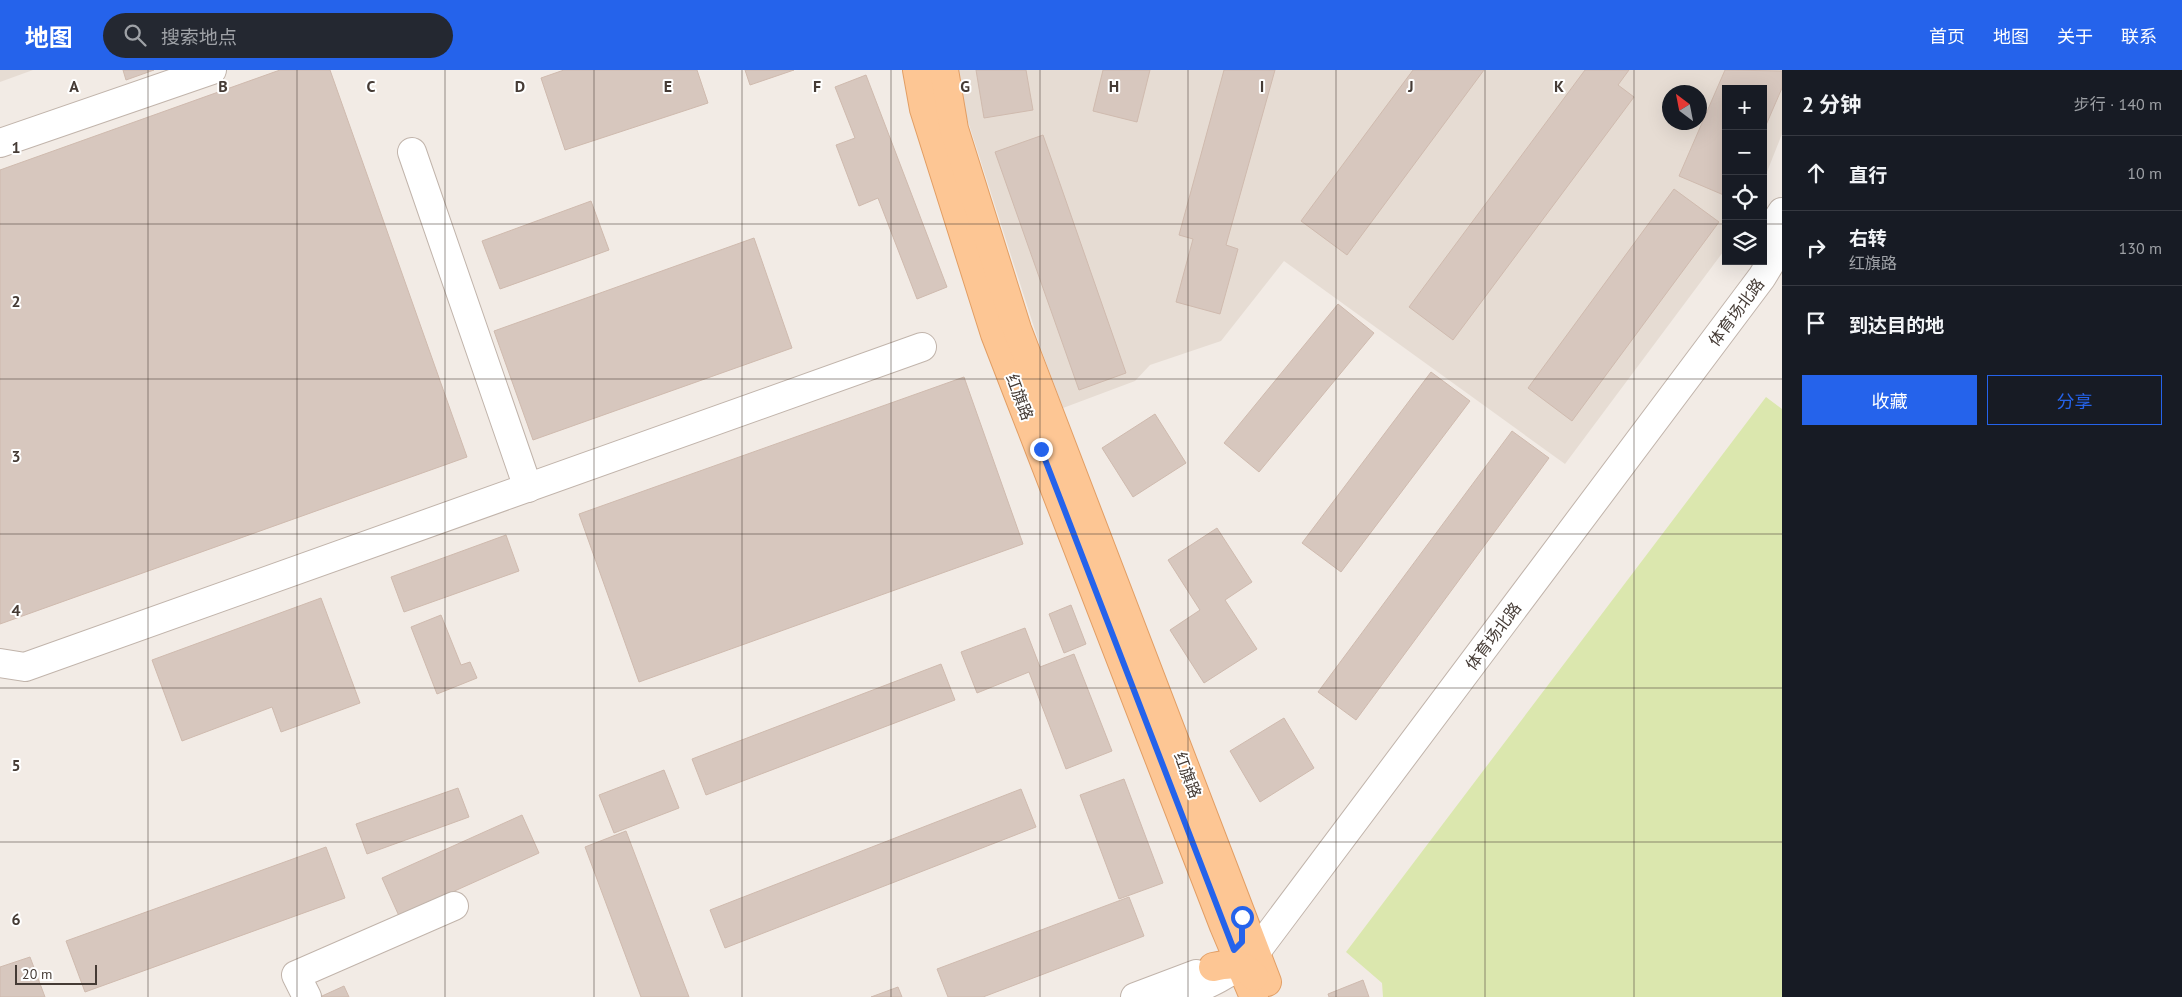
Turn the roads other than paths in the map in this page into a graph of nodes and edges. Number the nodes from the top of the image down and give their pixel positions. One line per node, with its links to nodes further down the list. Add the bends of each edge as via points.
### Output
1 (212, 70): 4 (street)
2 (916, 70): 14 (main road, 红旗路, via 924,109 995,334)
3 (944, 70): 14 (main road, 红旗路, via 954,129 1017,329)
4 (0, 143)
5 (412, 152): 11 (street)
6 (1782, 212): 7 (street)
7 (1767, 236)
8 (1782, 244): 14 (street, 体育场北路, via 1762,277)
9 (1747, 265): 14 (street, 体育场北路)
10 (922, 347): 11 (street)
11 (528, 488): 12 (street, via 25,667)
12 (0, 663)
13 (454, 906): 15 (street, via 296,975)
14 (1235, 951): 16 (street); 17 (street); 18 (main road, 红旗路); 19 (main road)
15 (307, 997)
16 (1135, 997)
17 (1177, 997)
18 (1252, 997)
19 (1272, 997)

